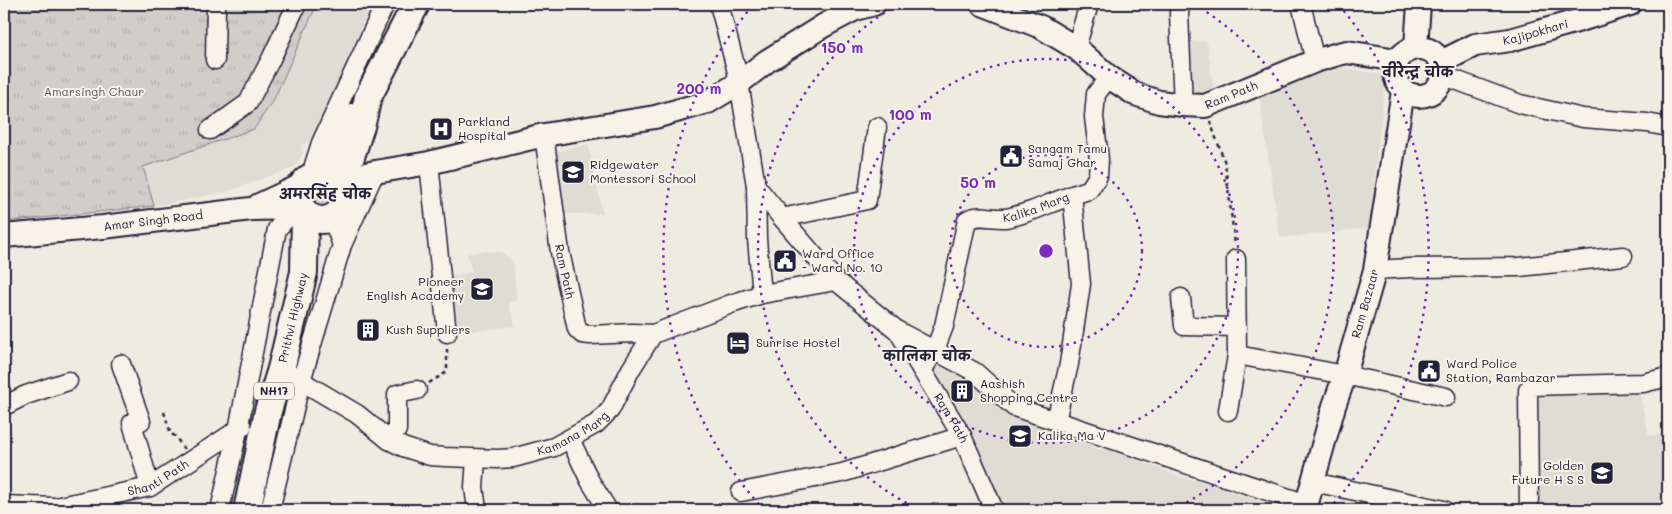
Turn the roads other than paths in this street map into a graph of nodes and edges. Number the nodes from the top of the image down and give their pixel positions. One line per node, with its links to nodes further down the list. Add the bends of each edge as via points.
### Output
1 (216, 4): 15 (street)
2 (297, 4): 25 (street, via 248,103)
3 (385, 4): 31 (street, via 321,143 314,165)
4 (416, 4): 31 (highway, via 368,97 340,136)
5 (719, 4): 20 (street)
6 (874, 4): 20 (main road, via 855,9 822,26)
7 (982, 4): 14 (main road, Ram Path, via 1041,27)
8 (1089, 4): 14 (street)
9 (1180, 4): 22 (street)
10 (1301, 4): 17 (street)
11 (1419, 4): 13 (main road)
12 (1630, 4): 18 (main road, Kajipokhari, via 1510,40 1475,45)
13 (1416, 47): 16 (main road); 18 (main road, via 1431,50)
14 (1076, 48): 19 (main road, Ram Path)
15 (215, 60)
16 (1397, 60): 17 (main road, Ram Path, via 1347,52); 21 (main road, via 1394,77)
17 (1315, 61): 22 (main road, Ram Path)
18 (1441, 71): 21 (main road, via 1436,89 1424,96); 24 (street, via 1450,78 1520,104 1583,118 1647,122)
19 (1109, 77): 22 (main road, Ram Path, via 1135,94 1158,102); 30 (street, via 1096,94 1094,117 1098,176 1089,190)
20 (739, 83): 26 (main road, via 708,102 655,117); 29 (street)
21 (1403, 91): 37 (main road, Ram Bazaar)
22 (1194, 106)
23 (877, 127): 32 (street, via 867,200)
24 (1668, 127)
25 (210, 130)
26 (544, 135): 27 (main road); 44 (street, Ram Path, via 560,252 577,329 590,335)
27 (429, 163): 28 (main road); 43 (street)
28 (374, 172): 31 (main road); 34 (street)
29 (756, 186): 32 (street); 39 (street)
30 (1072, 195): 45 (street, Kalika Marg, via 1015,217 980,216 966,220 944,326); 58 (street, Kalika Marg, via 1081,284 1069,364)
31 (319, 197): 33 (main road, Amar Singh Road, via 251,209); 34 (street); 49 (highway, Prithvi Highway / NH17, via 304,272); 59 (street, via 277,229)
32 (782, 218): 38 (street)
33 (4, 236)
34 (342, 245): 49 (street)
35 (1623, 256): 37 (street, via 1520,267)
36 (1236, 259): 41 (street)
37 (1376, 270): 50 (main road, Ram Bazaar)
38 (836, 281): 39 (street); 42 (street)
39 (762, 294): 44 (street)
40 (1181, 298): 41 (street, via 1184,326)
41 (1237, 327): 46 (street)
42 (898, 331): 45 (street); 48 (street, Ram Path)
43 (447, 333)
44 (653, 334): 61 (street, Kamana Marg, via 610,410 596,424)
45 (935, 350): 48 (street); 58 (street, via 975,372 1014,407)
46 (1237, 354): 50 (street); 57 (street)
47 (121, 364): 65 (street, via 141,421 132,423)
48 (922, 370): 60 (street, Ram Path)
49 (291, 375): 56 (highway, Prithvi Highway / NH17); 62 (street, Kamana Marg, via 357,414); 72 (street)
50 (1346, 375): 54 (street); 64 (main road, Ram Bazaar)
51 (1668, 376): 77 (street, via 1643,383 1530,386)
52 (68, 382): 55 (street, via 26,395)
53 (417, 390): 62 (street, via 397,394 397,430)
54 (1446, 397)
55 (4, 406)
56 (268, 411): 59 (street, Shanti Path); 71 (highway, Prithvi Highway / NH17)
57 (1228, 411)
58 (1056, 421): 69 (street)
59 (238, 430): 65 (street, Shanti Path); 70 (street)
60 (962, 436): 66 (street, via 842,473); 75 (street, Ram Path)
61 (570, 439): 63 (street, Kamana Marg, via 554,447 513,458); 74 (street)
62 (389, 440): 63 (street, Kamana Marg, via 430,456)
63 (476, 459): 73 (street, via 474,487)
64 (1313, 482): 67 (street); 69 (main road, Ram Bazaar)
65 (150, 487): 68 (street, Shanti Path, via 55,507)
66 (740, 492)
67 (1387, 504): 76 (street)
68 (4, 506)
69 (1306, 507)
70 (220, 510)
71 (247, 510)
72 (270, 510)
73 (478, 510)
74 (608, 510)
75 (994, 510)
76 (1444, 510)
77 (1529, 510)

